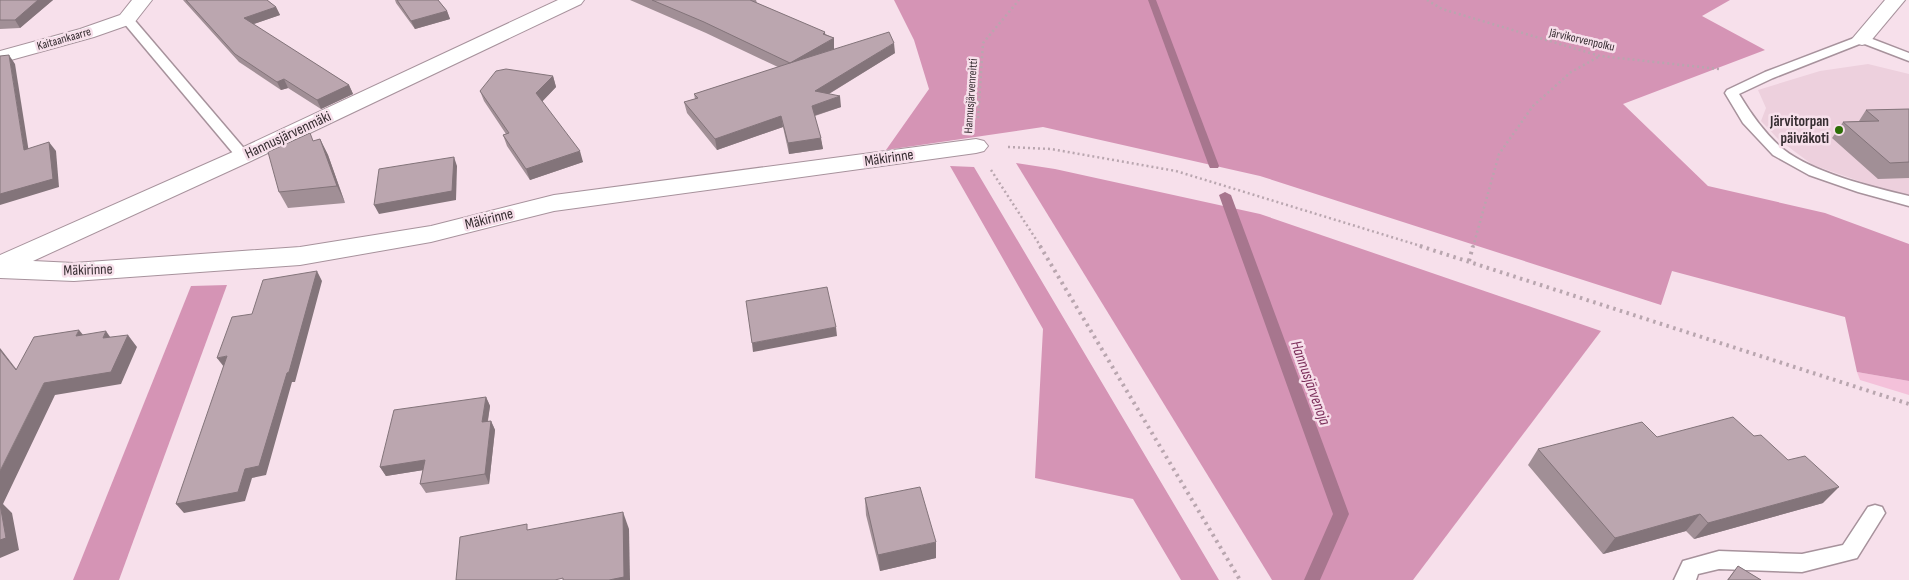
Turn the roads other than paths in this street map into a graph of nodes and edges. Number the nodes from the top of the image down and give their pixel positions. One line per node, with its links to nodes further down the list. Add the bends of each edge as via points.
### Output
1 (142, 0): 4 (street)
2 (574, 0): 9 (street, Hannusjärvenmäki)
3 (1896, 0): 5 (street)
4 (127, 19): 6 (street, Kaitaankaarre, via 87,34); 9 (lane)
5 (1862, 39): 7 (lane); 10 (lane, via 1769,74 1732,93 1748,120 1778,152 1814,172)
6 (0, 56)
7 (1909, 57)
8 (976, 146): 11 (street, Mäkirinne, via 554,202 431,234 300,256 74,272)
9 (243, 156): 11 (street, Hannusjärvenmäki)
10 (1909, 201)
11 (0, 268)
12 (1875, 513): 13 (lane, via 1850,552 1802,563 1719,560 1690,567)
13 (1685, 580)

